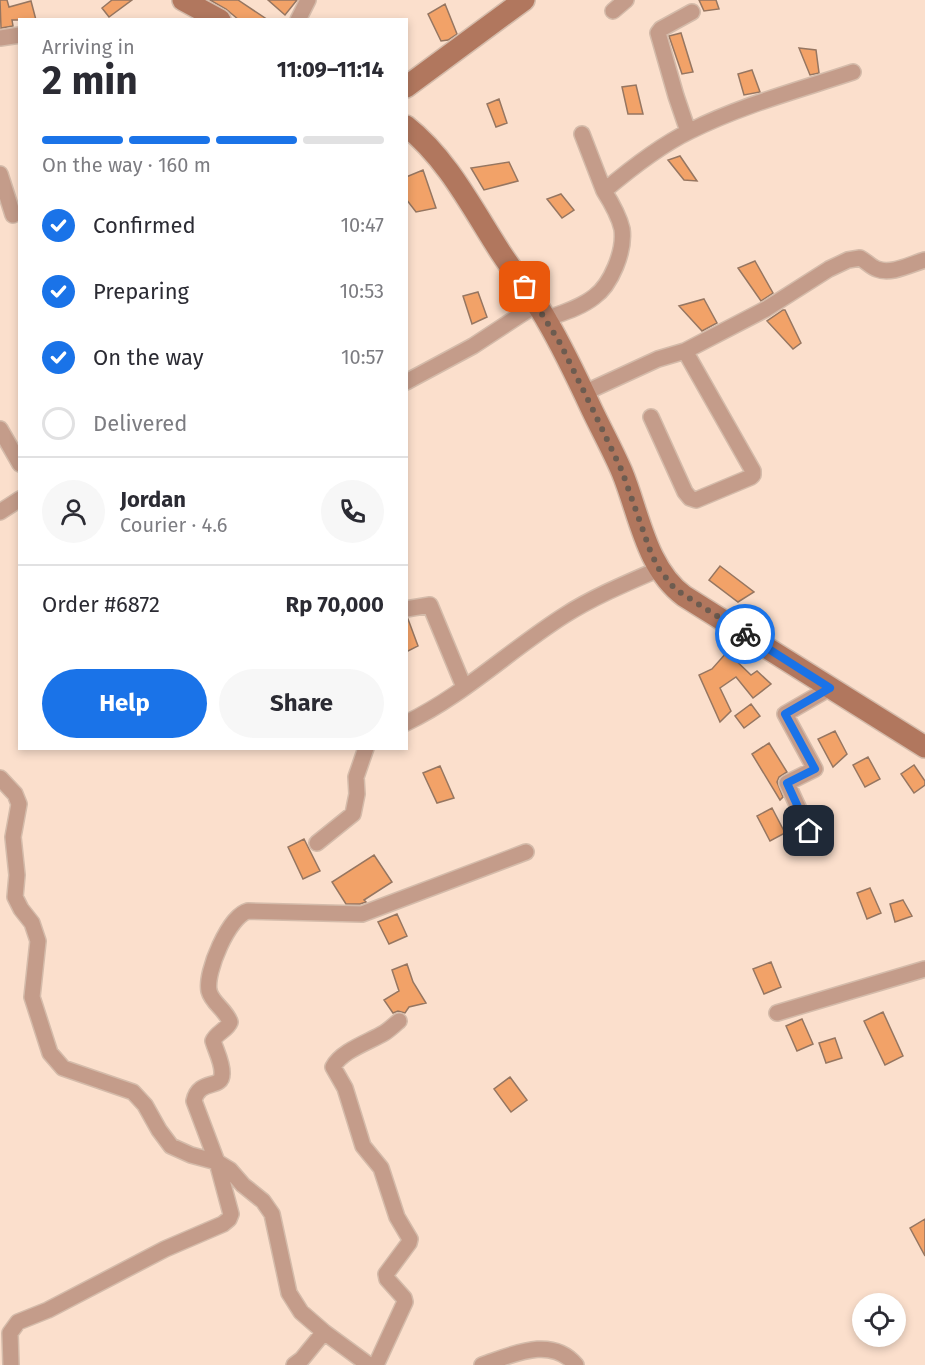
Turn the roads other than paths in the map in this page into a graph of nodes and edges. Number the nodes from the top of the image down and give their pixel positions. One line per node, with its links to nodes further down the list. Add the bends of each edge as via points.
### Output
1 (183, 0): 7 (street)
2 (308, 0): 8 (street)
3 (524, 0): 12 (street)
4 (626, 0): 5 (street)
5 (613, 11)
6 (692, 12): 14 (street, via 658,33)
7 (216, 18)
8 (299, 18)
9 (18, 35): 10 (street)
10 (0, 38)
11 (853, 72): 14 (street)
12 (408, 86)
13 (408, 128): 20 (street, via 439,159)
14 (688, 131): 17 (street)
15 (582, 134): 17 (street)
16 (0, 174): 18 (street)
17 (604, 191): 20 (street, via 622,232 619,253 607,283 587,302)
18 (11, 216)
19 (925, 260): 21 (street, via 883,271 860,258 848,260)
20 (542, 312): 22 (street); 23 (street)
21 (685, 351): 23 (street); 24 (street, via 753,475 696,500 690,498)
22 (408, 381)
23 (584, 393): 29 (street, via 622,471)
24 (651, 417)
25 (0, 429): 26 (street)
26 (18, 460)
27 (18, 501): 28 (street)
28 (0, 512)
29 (659, 569): 31 (street, via 566,614); 32 (street, via 684,596)
30 (408, 609): 31 (street, via 430,605)
31 (464, 687): 33 (street)
32 (830, 688): 34 (street); 37 (street, via 785,714 815,769 787,783)
33 (408, 722)
34 (925, 747)
35 (365, 750): 38 (street, via 356,777 353,814)
36 (0, 778): 43 (street, via 19,804 13,837 15,897 32,923 38,941 32,992 50,1053 63,1068 133,1092 171,1146)
37 (809, 831)
38 (317, 843)
39 (526, 852): 43 (street, via 362,914 248,910 234,922 213,960 209,990 230,1022 213,1041 223,1074 213,1085 201,1088 194,1101)
40 (925, 969): 41 (street)
41 (777, 1013)
42 (399, 1021): 48 (street, via 363,1042 333,1067 344,1087 363,1146 381,1168 397,1217 410,1239 386,1274 405,1302)
43 (217, 1162): 44 (street, via 270,1210 289,1293 301,1312); 45 (street, via 229,1219 18,1322 10,1334)
44 (324, 1332): 46 (street); 47 (street)
45 (10, 1365)
46 (294, 1365)
47 (369, 1365)
48 (376, 1365)
49 (482, 1365): 50 (street, via 528,1349 561,1352)
50 (576, 1365)

